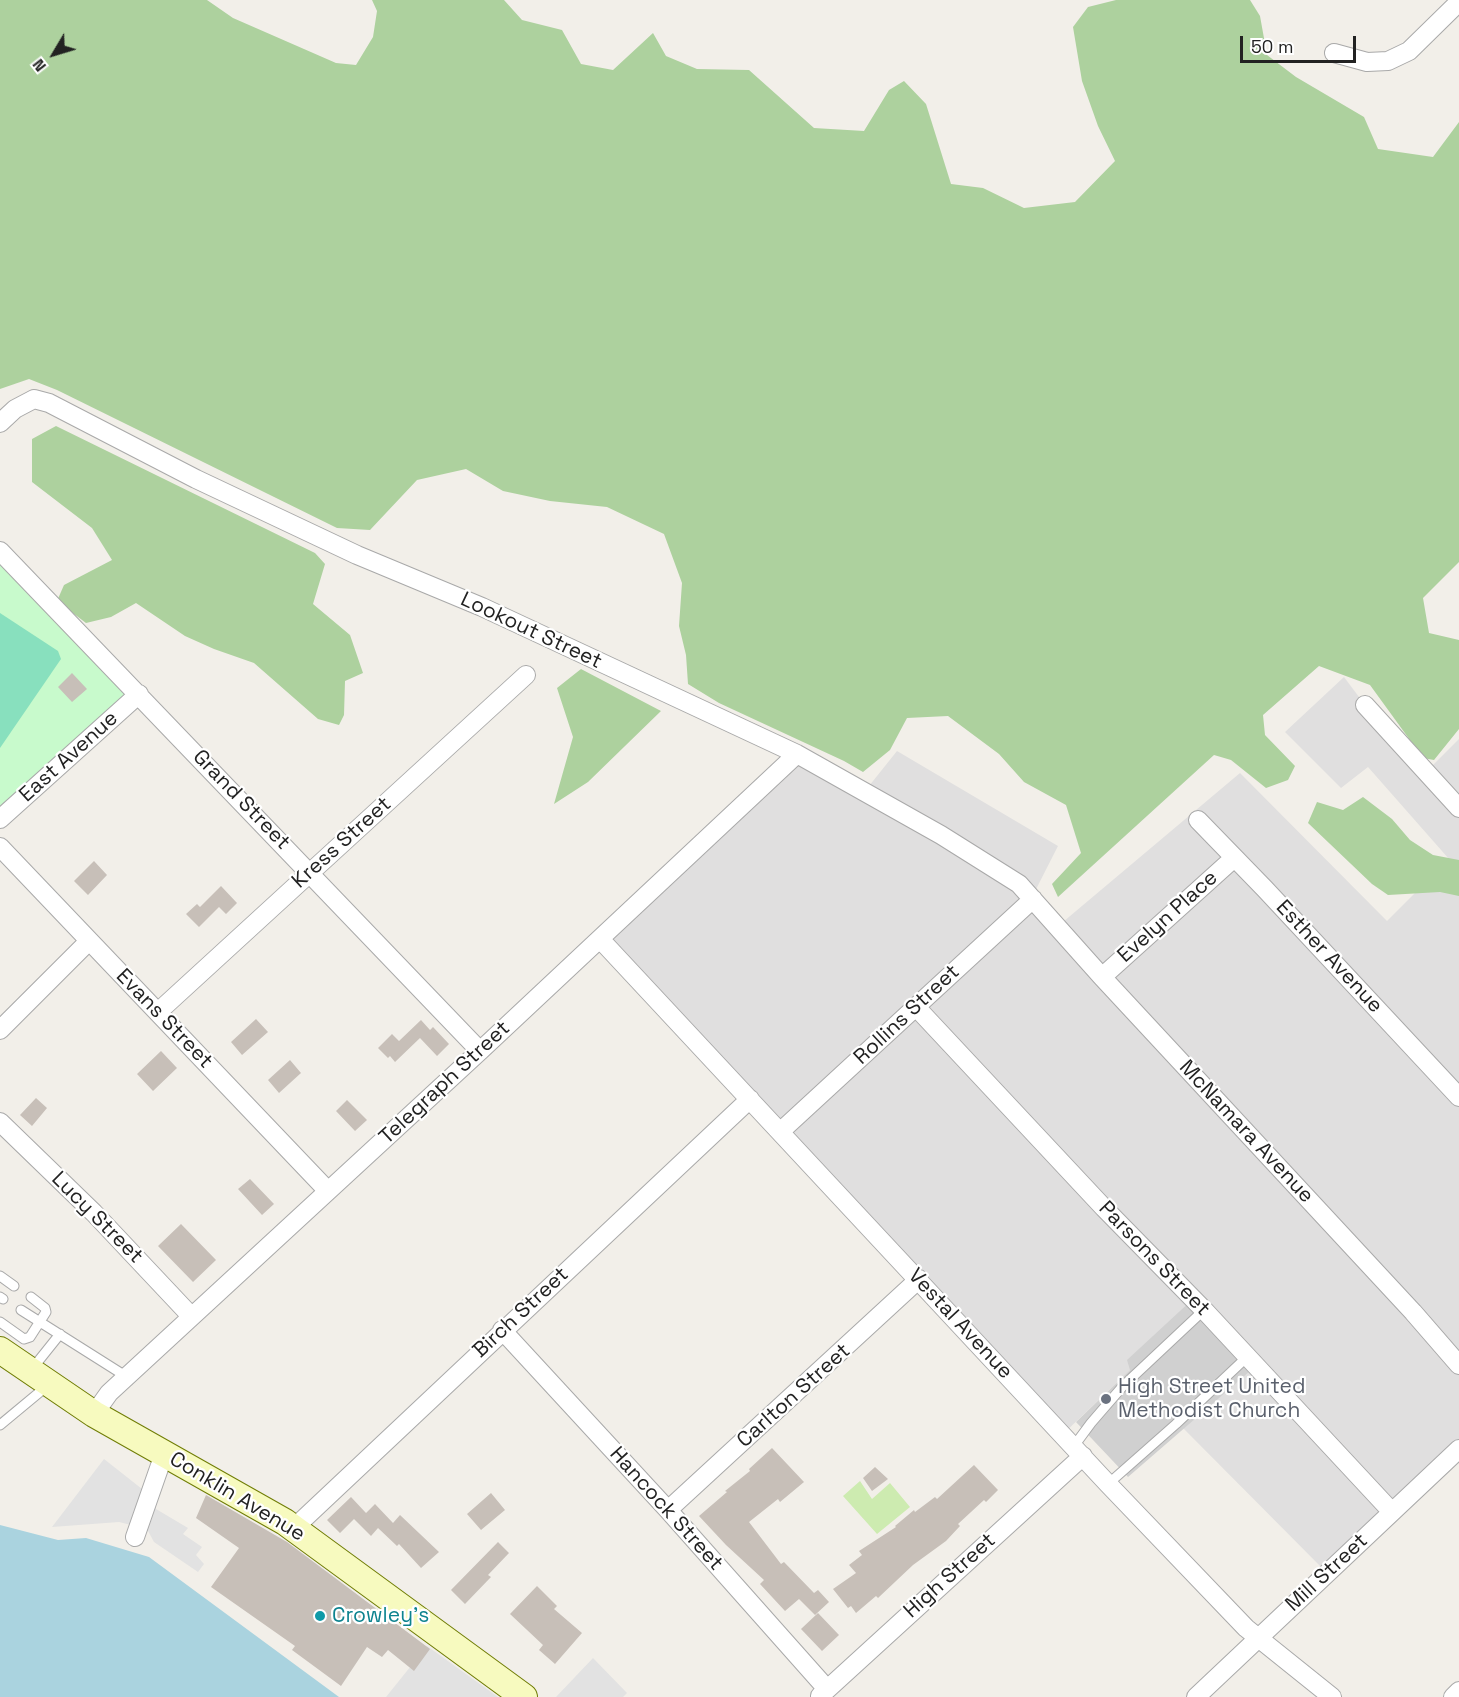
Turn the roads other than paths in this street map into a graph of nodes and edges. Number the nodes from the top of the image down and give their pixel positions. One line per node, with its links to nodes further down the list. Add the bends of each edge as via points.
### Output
1 (1459, 2): 2 (street, via 1409,51 1388,61 1366,62)
2 (1334, 53)
3 (0, 423): 8 (street, Lookout Street, via 34,399 49,403 196,479)
4 (0, 551): 6 (street, Grand Street)
5 (526, 675): 14 (street, Kress Street)
6 (139, 694): 10 (street, East Avenue); 14 (street, Grand Street)
7 (1365, 705): 9 (street)
8 (797, 754): 15 (street, Lookout Street, via 941,835 1019,884); 16 (street, Telegraph Street)
9 (1459, 807)
10 (0, 819)
11 (1198, 820): 13 (street, Esther Avenue)
12 (0, 847): 17 (street, Evans Street)
13 (1234, 858): 18 (street, Evelyn Place); 23 (street, Esther Avenue)
14 (310, 873): 20 (street, Kress Street); 22 (street, Grand Street)
15 (1033, 899): 18 (street, McNamara Avenue); 19 (street, Rollins Street)
16 (600, 939): 22 (street, Telegraph Street); 24 (street, Vestal Avenue)
17 (89, 941): 20 (street, Evans Street); 21 (street)
18 (1102, 977): 40 (street, McNamara Avenue)
19 (916, 1007): 26 (street, Rollins Street); 33 (street, Parsons Street)
20 (158, 1012): 27 (street, Evans Street)
21 (0, 1030)
22 (480, 1052): 27 (street, Telegraph Street)
23 (1459, 1097)
24 (750, 1099): 26 (street, Vestal Avenue); 37 (street, Birch Street)
25 (0, 1122): 34 (street, Lucy Street)
26 (781, 1131): 29 (street, Vestal Avenue)
27 (328, 1191): 34 (street, Telegraph Street)
28 (0, 1276): 30 (lane)
29 (919, 1279): 46 (street, Vestal Avenue); 49 (street, Carlton Street)
30 (14, 1286)
31 (31, 1297): 36 (lane, via 45,1308)
32 (21, 1310): 36 (lane)
33 (1204, 1310): 39 (street, Parsons Street); 46 (lane, via 1123,1386 1091,1423)
34 (192, 1316): 42 (street, Telegraph Street)
35 (0, 1322): 36 (lane, via 24,1340)
36 (40, 1323): 38 (lane)
37 (502, 1330): 49 (street, Hancock Street); 51 (street, Birch Street)
38 (60, 1334): 41 (lane); 42 (lane)
39 (1247, 1357): 48 (lane); 50 (street, Parsons Street)
40 (1459, 1365)
41 (19, 1366): 43 (main road, Conklin Avenue); 44 (lane)
42 (127, 1377): 43 (street, Telegraph Street, via 105,1397)
43 (94, 1414): 47 (main road, Conklin Avenue)
44 (0, 1425)
45 (1459, 1449): 50 (street, Mill Street)
46 (1078, 1451): 48 (street, Vestal Avenue); 55 (street, High Street)
47 (164, 1454): 51 (main road, Conklin Avenue); 52 (street)
48 (1108, 1484): 53 (street, Vestal Avenue)
49 (668, 1510): 55 (street, Hancock Street)
50 (1392, 1512): 53 (street, Mill Street)
51 (294, 1528): 56 (main road, Conklin Avenue)
52 (135, 1537)
53 (1258, 1638): 57 (street, Mill Street); 58 (street, Vestal Avenue)
54 (1459, 1691): 59 (street)
55 (823, 1693)
56 (524, 1697)
57 (1196, 1697)
58 (1332, 1697)
59 (1452, 1697)

